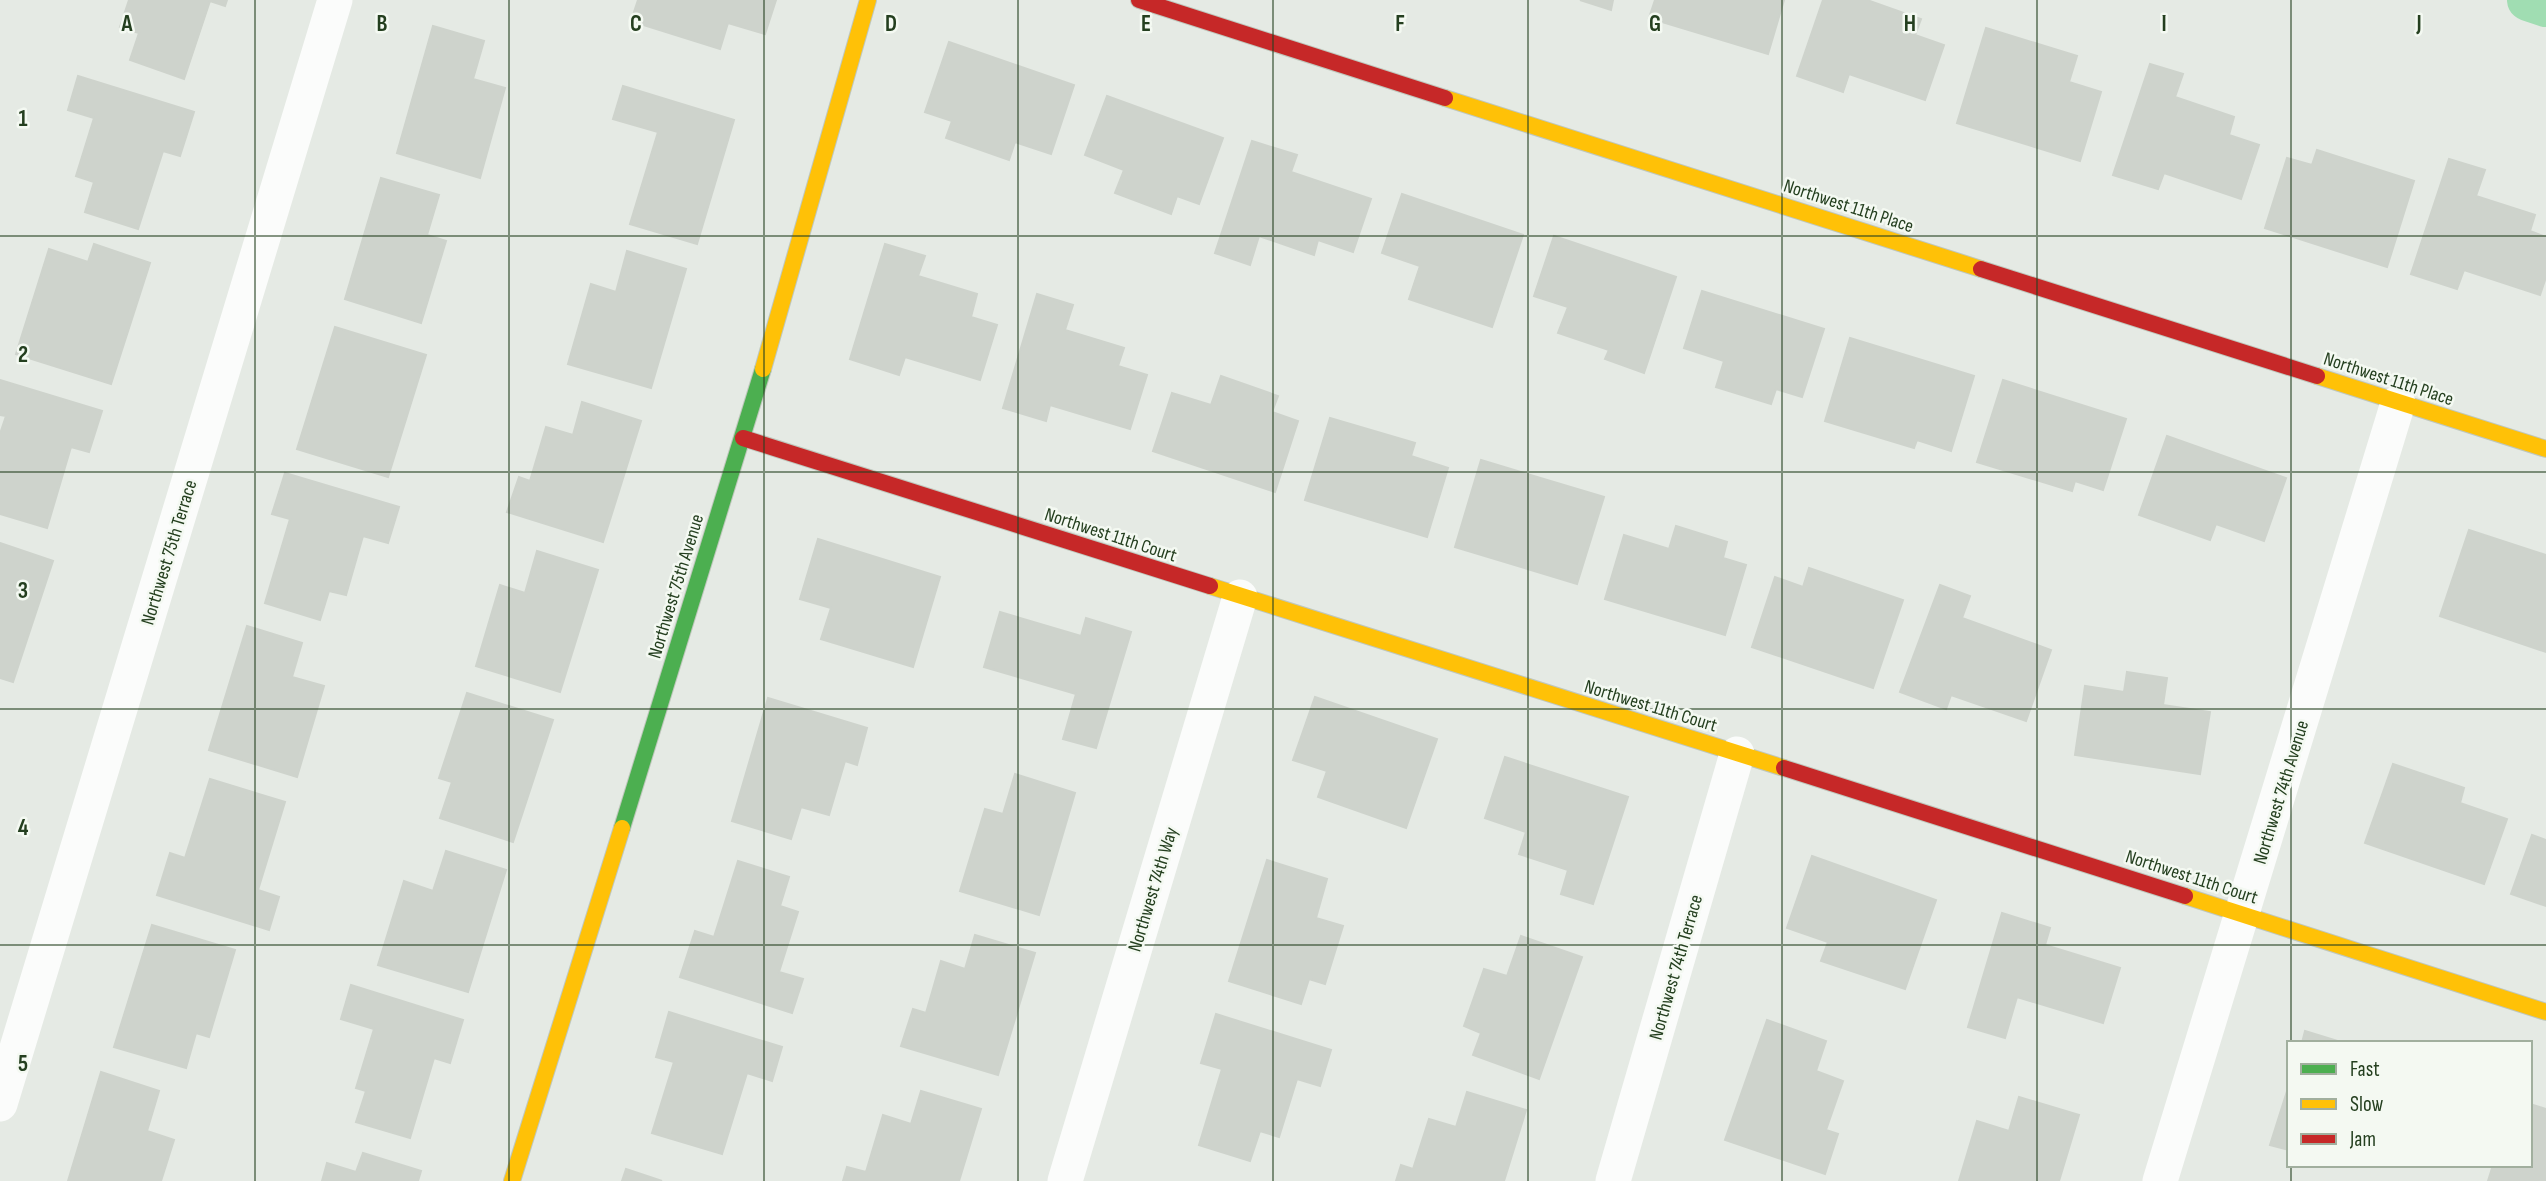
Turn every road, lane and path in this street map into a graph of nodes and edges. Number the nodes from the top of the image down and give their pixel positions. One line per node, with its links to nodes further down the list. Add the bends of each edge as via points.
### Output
1 (335, 0): 11 (street, Northwest 75th Terrace)
2 (868, 0): 5 (street, Northwest 75th Avenue)
3 (1139, 0): 4 (street, Northwest 11th Place)
4 (2398, 403): 6 (street, Northwest 11th Place); 9 (street, Northwest 74th Avenue)
5 (743, 438): 7 (street, Northwest 11th Court); 12 (street, Northwest 75th Avenue)
6 (2546, 449)
7 (1240, 597): 8 (street, Northwest 11th Court); 13 (street, Northwest 74th Way)
8 (1737, 754): 9 (street, Northwest 11th Court); 14 (street, Northwest 74th Terrace)
9 (2243, 914): 10 (street, Northwest 11th Court); 15 (street, Northwest 74th Avenue)
10 (2546, 1012)
11 (0, 1104)
12 (512, 1181)
13 (1065, 1181)
14 (1613, 1181)
15 (2160, 1181)

